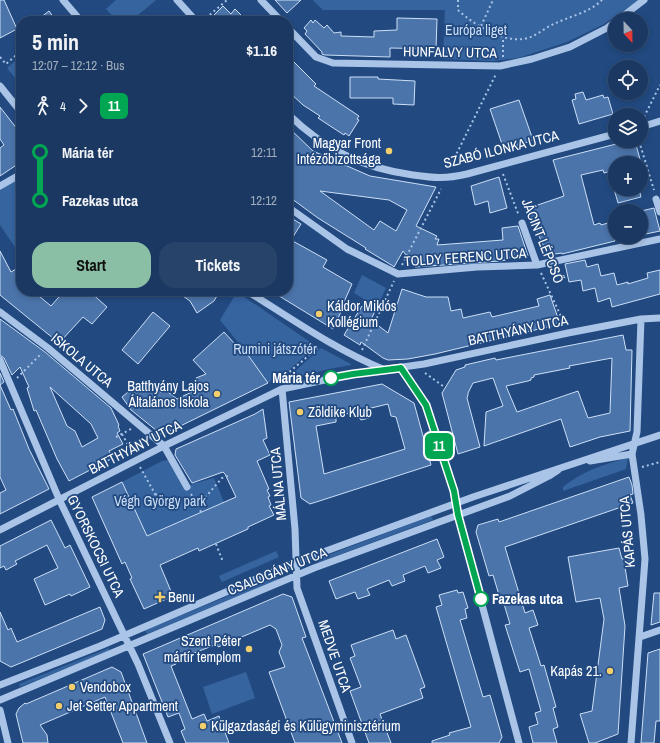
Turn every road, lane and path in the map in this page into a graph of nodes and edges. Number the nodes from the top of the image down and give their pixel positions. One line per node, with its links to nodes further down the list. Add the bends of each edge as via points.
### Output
1 (63, 0): 10 (street)
2 (177, 0): 11 (street)
3 (227, 0): 12 (path)
4 (261, 0): 13 (street)
5 (458, 0): 14 (path, via 458,10 471,22)
6 (493, 0): 14 (path)
7 (602, 0): 17 (path, via 572,18 556,23 524,40)
8 (644, 0): 9 (street)
9 (628, 12)
10 (77, 16)
11 (191, 16)
12 (208, 16)
13 (276, 16)
14 (480, 26): 17 (path)
15 (608, 27): 20 (street, HUNFALVY UTCA, via 570,47)
16 (293, 33): 20 (street, HUNFALVY UTCA, via 316,57 333,63)
17 (503, 38): 20 (path, via 503,58)
18 (16, 55): 19 (path, via 6,64)
19 (0, 57)
20 (500, 66): 31 (path)
21 (660, 84): 24 (path)
22 (0, 86): 23 (street)
23 (16, 106)
24 (648, 110)
25 (293, 119): 30 (street, SZABÓ ILONKA UTCA, via 323,143 347,156 385,170 446,178)
26 (660, 121): 27 (street)
27 (648, 122)
28 (608, 136): 30 (street, SZABÓ ILONKA UTCA)
29 (641, 148): 35 (path)
30 (499, 165): 38 (path, JÁCINT LÉPCSŐ)
31 (450, 168)
32 (16, 177): 33 (street)
33 (0, 186)
34 (441, 189): 41 (path)
35 (656, 199): 37 (street)
36 (293, 211): 41 (street, TOLDY FERENC UTCA, via 347,249)
37 (660, 212)
38 (522, 223): 40 (street, JÁCINT LÉPCSŐ)
39 (660, 239): 40 (street, TOLDY FERENC UTCA)
40 (538, 265): 41 (street, TOLDY FERENC UTCA); 46 (path, JÁCINT LÉPCSŐ)
41 (398, 274): 49 (path)
42 (254, 296): 47 (street)
43 (0, 312): 48 (street, ISKOLA UTCA)
44 (660, 318): 45 (street, BATTHYÁNY UTCA)
45 (641, 319): 51 (street, BATTHYÁNY UTCA); 62 (street, KAPÁS UTCA)
46 (565, 325)
47 (323, 342): 52 (street); 55 (path, via 287,374)
48 (48, 348): 54 (path); 58 (street, ISKOLA UTCA)
49 (363, 348)
50 (0, 360): 72 (street, GYORSKOCSI UTCA)
51 (401, 368): 52 (street); 74 (street, via 426,405)
52 (385, 370): 57 (street)
53 (425, 373): 56 (path)
54 (16, 380)
55 (290, 381)
56 (443, 386)
57 (282, 389): 63 (street, BATTHYÁNY UTCA); 81 (street, MÁLNA UTCA)
58 (139, 424): 59 (path); 63 (street, ISKOLA UTCA)
59 (122, 434): 61 (path); 65 (path)
60 (660, 435): 62 (street, CSALOGÁNY UTCA)
61 (116, 437)
62 (635, 443): 64 (street, KAPÁS UTCA); 67 (street, CSALOGÁNY UTCA)
63 (164, 446): 65 (street, BATTHYÁNY UTCA); 70 (street, ISKOLA UTCA)
64 (632, 454): 67 (street, CSALOGÁNY UTCA); 68 (street, KAPÁS UTCA)
65 (136, 460): 71 (path); 72 (street, BATTHYÁNY UTCA)
66 (660, 462): 68 (path)
67 (563, 466): 74 (street, CSALOGÁNY UTCA); 77 (street, CSALOGÁNY UTCA, via 550,476 510,496)
68 (634, 470): 85 (street, KAPÁS UTCA, via 645,559)
69 (228, 476): 75 (path, via 222,478)
70 (187, 487): 75 (path)
71 (155, 494): 73 (path, via 163,497); 73 (path, via 156,501)
72 (59, 499): 78 (street, BATTHYÁNY UTCA); 84 (street, GYORSKOCSI UTCA)
73 (166, 502): 75 (path)
74 (456, 503): 77 (street); 81 (street, CSALOGÁNY UTCA)
75 (198, 506): 76 (path)
76 (201, 512)
77 (458, 515): 82 (street, CSALOGÁNY UTCA); 93 (street)
78 (0, 530)
79 (216, 544): 80 (path)
80 (223, 562)
81 (296, 562): 82 (street, MÁLNA UTCA); 84 (street, CSALOGÁNY UTCA)
82 (297, 576): 86 (street, CSALOGÁNY UTCA); 92 (street, MEDVE UTCA, via 297,588)
83 (660, 630): 85 (street)
84 (125, 635): 86 (street, GYORSKOCSI UTCA); 87 (street, CSALOGÁNY UTCA)
85 (640, 637): 94 (street, KAPÁS UTCA)
86 (130, 646): 88 (street, CSALOGÁNY UTCA); 91 (street, GYORSKOCSI UTCA)
87 (0, 685)
88 (0, 700)
89 (0, 710): 90 (street)
90 (8, 743)
91 (170, 743)
92 (352, 743)
93 (519, 743)
94 (631, 743)

